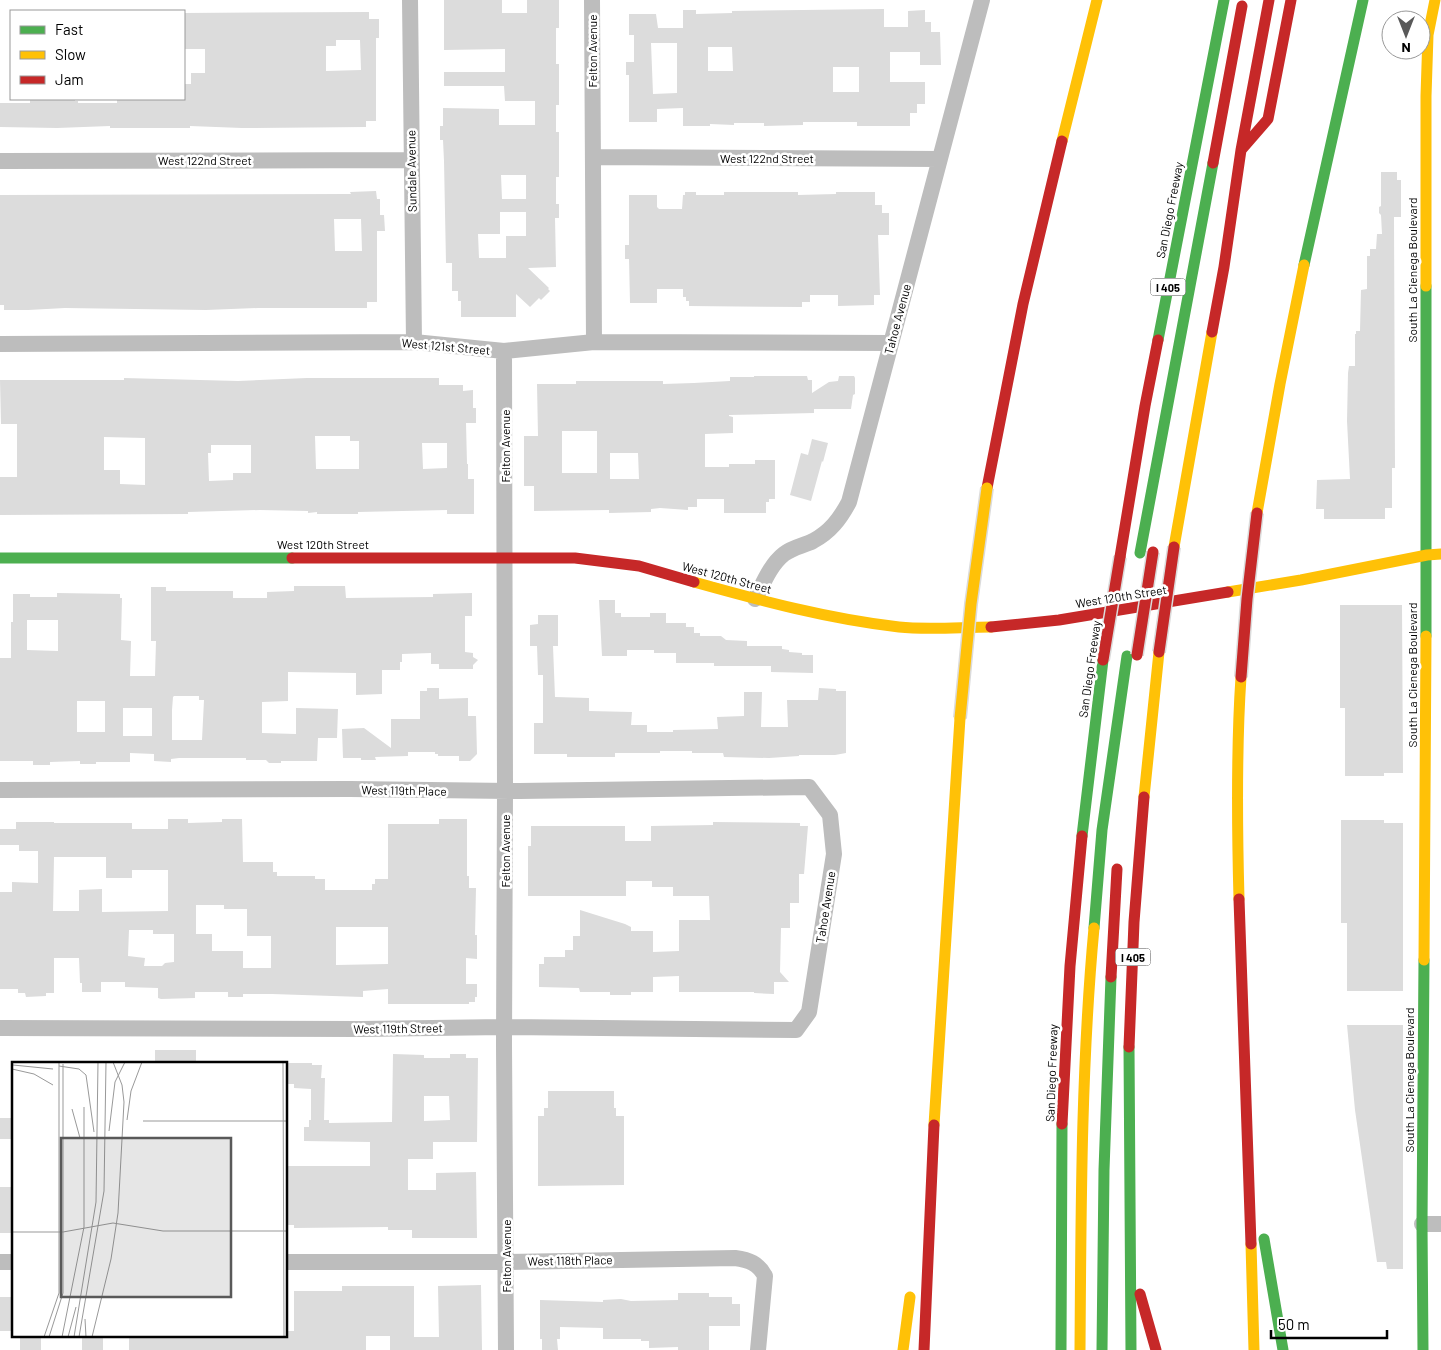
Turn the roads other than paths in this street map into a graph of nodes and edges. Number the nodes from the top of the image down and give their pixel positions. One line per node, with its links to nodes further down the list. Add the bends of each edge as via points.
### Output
1 (410, 0): 16 (street, Sundale Avenue)
2 (592, 0): 14 (street, Felton Avenue)
3 (982, 0): 15 (street, Tahoe Avenue)
4 (1097, 0): 41 (main road, bridge, via 1018,320 987,488 960,718)
5 (1224, 0): 43 (main road, San Diego Freeway / I 405, bridge, via 1145,406 1103,660 1073,911 1066,1010)
6 (1243, 0): 29 (main road)
7 (1252, 0): 23 (main road)
8 (1269, 0): 13 (main road, I 405)
9 (1291, 0): 13 (main road, via 1268,119)
10 (1363, 0): 42 (main road, bridge, via 1290,328 1257,513 1247,599 1238,723 1237,834)
11 (1435, 0): 12 (main road, South La Cienega Boulevard)
12 (1435, 35): 26 (main road, South La Cienega Boulevard, via 1426,96)
13 (1241, 150): 49 (main road, I 405, bridge, via 1224,267 1174,547 1142,810 1130,1003 1128,1112)
14 (593, 157): 15 (street, West 122nd Street); 19 (street, Felton Avenue)
15 (940, 159): 20 (street, Tahoe Avenue)
16 (411, 160): 17 (street, West 122nd Street); 18 (street, Sundale Avenue)
17 (0, 161)
18 (414, 342): 21 (street, West 121st Street); 22 (street, West 121st Street)
19 (594, 342): 20 (street, West 121st Street); 22 (street, West 121st Street)
20 (891, 342): 31 (street, Tahoe Avenue, via 849,502 840,519 828,532 782,555 770,569)
21 (0, 344)
22 (504, 351): 28 (street, Felton Avenue)
23 (1161, 503)
24 (1153, 547): 32 (main road, bridge)
25 (1441, 554): 26 (main road, West 120th Street)
26 (1427, 555): 31 (main road, West 120th Street, via 1301,580 1004,627 902,627 817,614); 44 (main road, South La Cienega Boulevard)
27 (0, 558): 28 (main road, West 120th Street)
28 (505, 558): 31 (main road, West 120th Street, via 575,558 639,566); 36 (street, Felton Avenue)
29 (1140, 558)
30 (1135, 590): 32 (main road)
31 (754, 599)
32 (1132, 655): 33 (main road); 57 (main road, via 1102,830 1088,992)
33 (1123, 764)
34 (809, 787): 36 (street, West 119th Place); 40 (street, Tahoe Avenue, via 830,815 834,854 809,1012)
35 (0, 790): 36 (street, West 119th Place)
36 (505, 792): 38 (street, Felton Avenue)
37 (1117, 861): 58 (main road, via 1109,1006)
38 (504, 1027): 39 (street, West 119th Street); 40 (street, West 119th Street); 48 (street, Felton Avenue)
39 (0, 1028)
40 (796, 1030)
41 (936, 1090): 46 (main road); 55 (main road)
42 (1246, 1144): 61 (main road); 62 (main road)
43 (1061, 1221): 51 (main road); 56 (main road, San Diego Freeway / I 405)
44 (1422, 1224): 45 (street); 63 (main road, South La Cienega Boulevard)
45 (1441, 1224)
46 (918, 1234)
47 (288, 1262): 48 (street, West 118th Place)
48 (506, 1262): 52 (street, Felton Avenue); 53 (street, West 118th Place, via 750,1260 765,1276)
49 (1132, 1263): 59 (main road, I 405); 60 (main road)
50 (912, 1282): 54 (main road)
51 (1049, 1304)
52 (506, 1350)
53 (758, 1350)
54 (903, 1350)
55 (924, 1350)
56 (1061, 1350)
57 (1080, 1350)
58 (1102, 1350)
59 (1131, 1350)
60 (1156, 1350)
61 (1254, 1350)
62 (1283, 1350)
63 (1423, 1350)

